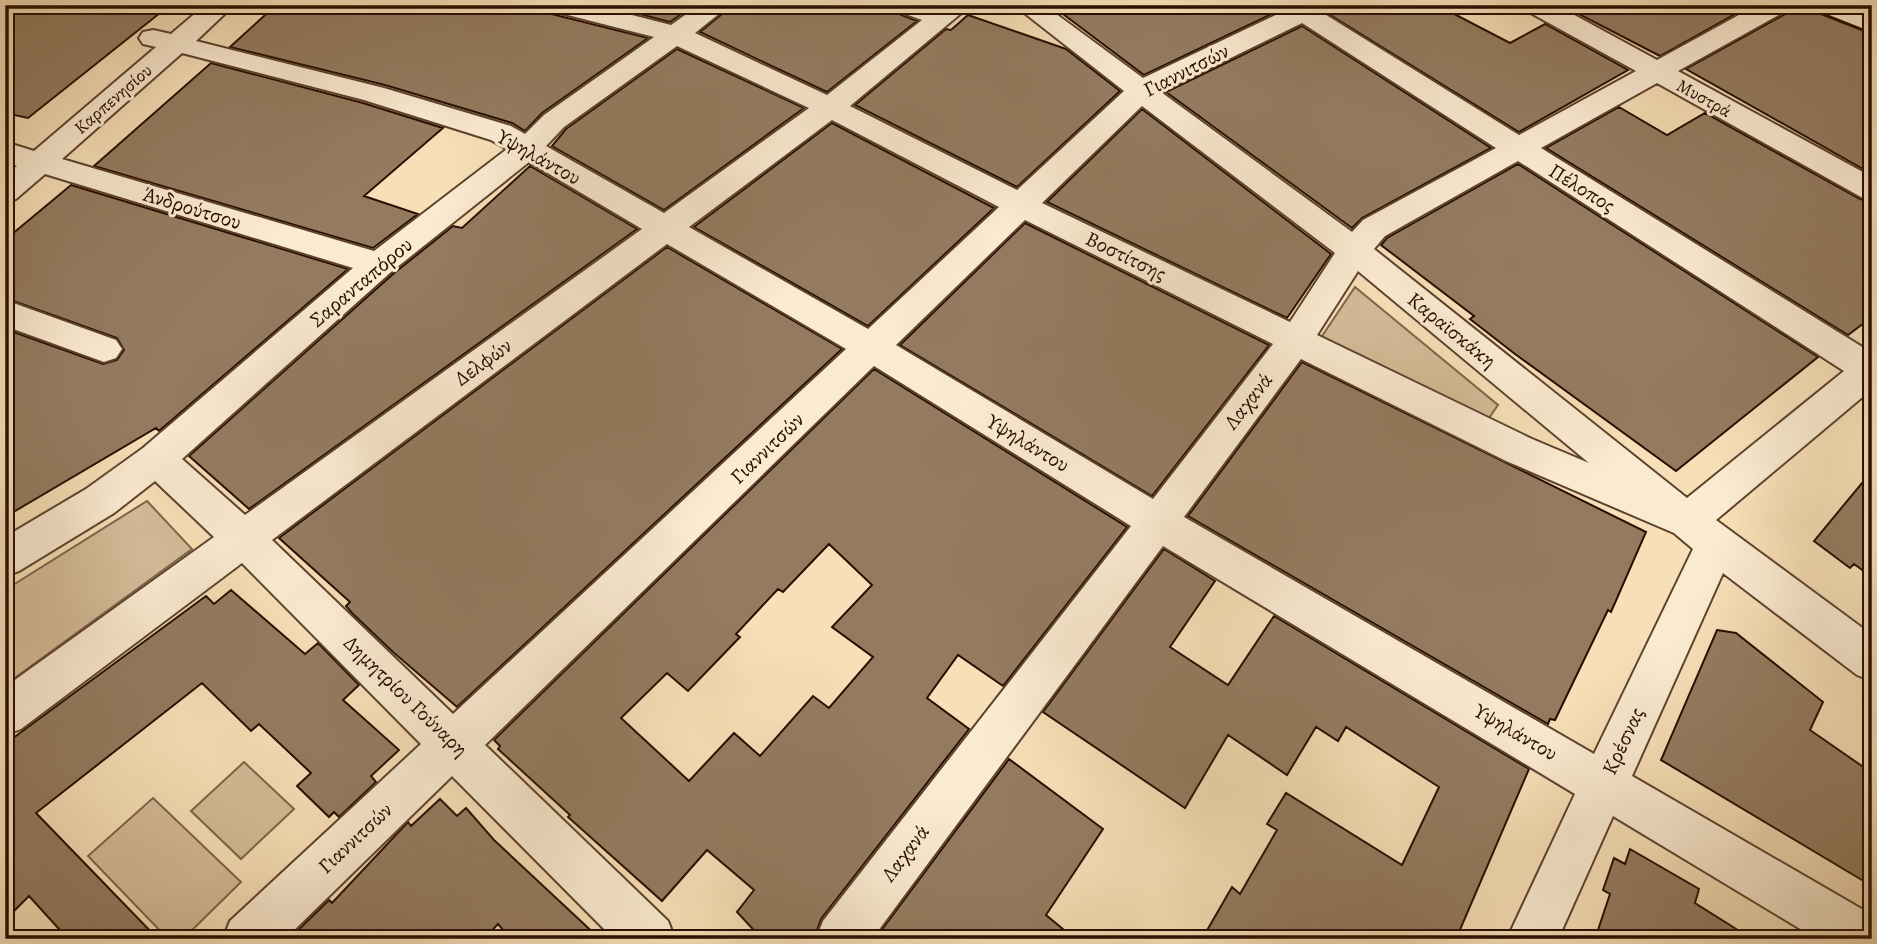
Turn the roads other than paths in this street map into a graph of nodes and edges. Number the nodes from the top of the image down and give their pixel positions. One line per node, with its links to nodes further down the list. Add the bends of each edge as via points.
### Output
1 (191, 5): 14 (street, Καρπενησίου)
2 (221, 5): 14 (street, Καρπενησίου)
3 (561, 5): 13 (street, Βοστίτσης)
4 (717, 5): 13 (street, Σαρανταπόρου)
5 (906, 5): 11 (street)
6 (1027, 5): 16 (street, Καραϊσκάκη)
7 (1536, 5): 15 (street, Μυστρά)
8 (1777, 5): 15 (street, Λαχανά)
9 (1828, 5): 12 (street)
10 (1304, 8): 16 (street, Γιαννιτσών); 19 (street, Πέλοπος)
11 (949, 12): 17 (street, Δελφών)
12 (1872, 24)
13 (674, 34): 17 (street, Βοστίτσης); 18 (street, Σαρανταπόρου, via 554,121)
14 (164, 41): 18 (street, Υψηλάντου, via 374,94 501,133); 20 (street, Καρπενησίου)
15 (1655, 71): 19 (street, Λαχανά); 21 (street, Μυστρά)
16 (1142, 90): 23 (street, Γιαννιτσών); 25 (street, Καραϊσκάκη)
17 (830, 107): 23 (street, Βοστίτσης); 24 (street, Δελφών)
18 (527, 149): 24 (street, Υψηλάντου); 26 (street, Σαρανταπόρου)
19 (1521, 149): 25 (street, Λαχανά, via 1374,228); 31 (street, Πέλοπος)
20 (16, 157): 22 (street, Καρπενησίου); 26 (street, Άνδρούτσου)
21 (1872, 190)
22 (5, 192)
23 (1021, 205): 28 (street, Βοστίτσης); 29 (street, Γιαννιτσών)
24 (666, 228): 29 (street, Υψηλάντου); 35 (street, Δελφών)
25 (1354, 250): 28 (street, Λαχανά); 34 (street, Καραϊσκάκη)
26 (379, 264): 32 (street, Σαρανταπόρου)
27 (5, 312): 30 (street)
28 (1296, 340): 33 (street, Λαχανά); 34 (street, Βοστίτσης, via 1519,450)
29 (872, 348): 33 (street, Υψηλάντου); 39 (street, Γιαννιτσών)
30 (104, 349)
31 (1871, 370): 34 (street, Κρέσνας)
32 (156, 459): 35 (street, Δημητρίου Γούναρη); 36 (street, Σαρανταπόρου, via 100,501)
33 (1156, 521): 40 (street, Υψηλάντου); 43 (street, Λαχανά)
34 (1701, 532): 37 (street, Καραϊσκάκη); 40 (street, Κρέσνας)
35 (243, 538): 38 (street, Δελφών); 39 (street, Δημητρίου Γούναρη)
36 (5, 558)
37 (1872, 661)
38 (5, 714)
39 (455, 744): 41 (street, Γιαννιτσών); 42 (street, Δημητρίου Γούναρη)
40 (1603, 784): 44 (street, Κρέσνας); 45 (street, Υψηλάντου)
41 (248, 939)
42 (650, 939)
43 (841, 939)
44 (1532, 939)
45 (1865, 939)

